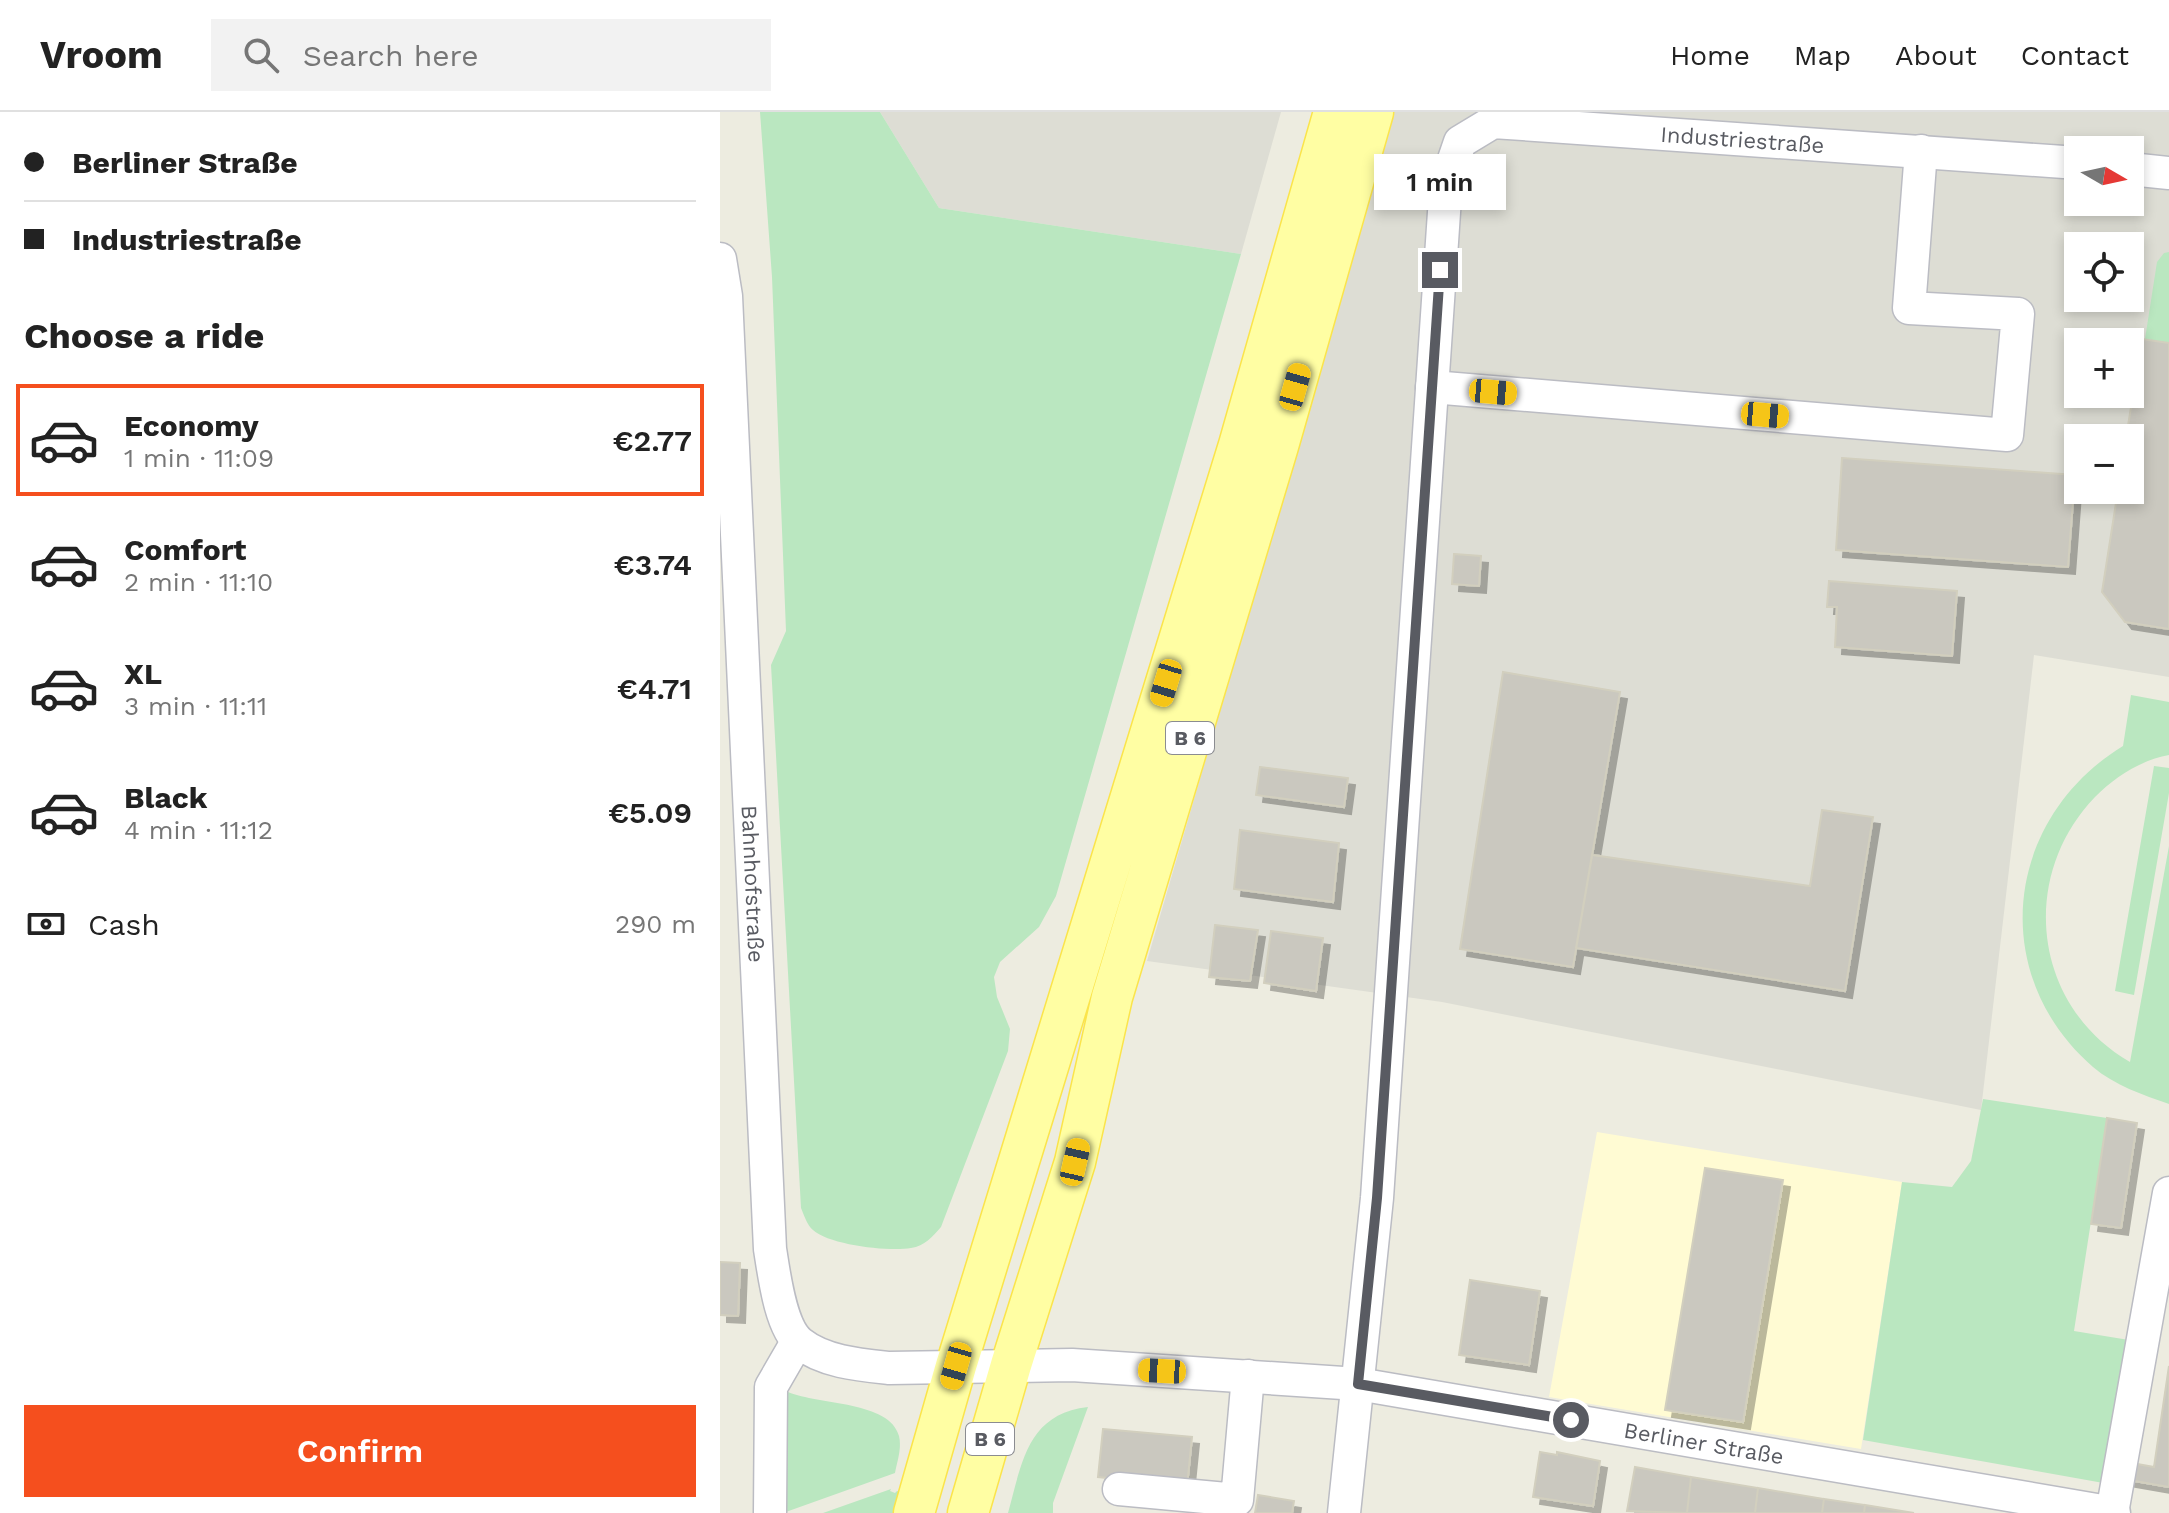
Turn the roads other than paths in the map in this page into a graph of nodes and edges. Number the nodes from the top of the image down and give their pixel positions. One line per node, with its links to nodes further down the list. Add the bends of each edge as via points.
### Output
1 (1334, 112): 12 (main road, B 6, via 1239,445)
2 (1373, 112): 11 (main road, B 6, via 1112,997 1075,1162)
3 (1921, 151): 4 (street, Industriestraße); 8 (street, Industriestraße, via 1493,122 1460,142 1446,183); 8 (street, via 1909,308 2018,314 2007,435)
4 (2064, 162)
5 (2144, 170): 6 (street)
6 (2169, 173)
7 (720, 259): 10 (street, Bahnhofstraße, via 726,296 770,1249 779,1303)
8 (1432, 387): 14 (street, Industriestraße, via 1377,1198)
9 (2169, 1193): 21 (street)
10 (797, 1342): 12 (street, via 824,1356 861,1365); 17 (street, via 771,1387)
11 (1011, 1365): 12 (street, Berliner Straße); 13 (street, Berliner Straße); 19 (main road, B 6)
12 (956, 1366): 18 (main road, B 6)
13 (1248, 1376): 14 (street, Berliner Straße); 15 (street, via 1237,1500)
14 (1358, 1384): 16 (street, Berliner Straße); 20 (street, Industriestraße)
15 (1119, 1489)
16 (1997, 1503): 21 (street, Berliner Straße)
17 (770, 1513)
18 (914, 1513)
19 (968, 1513)
20 (1344, 1513)
21 (2113, 1513)

